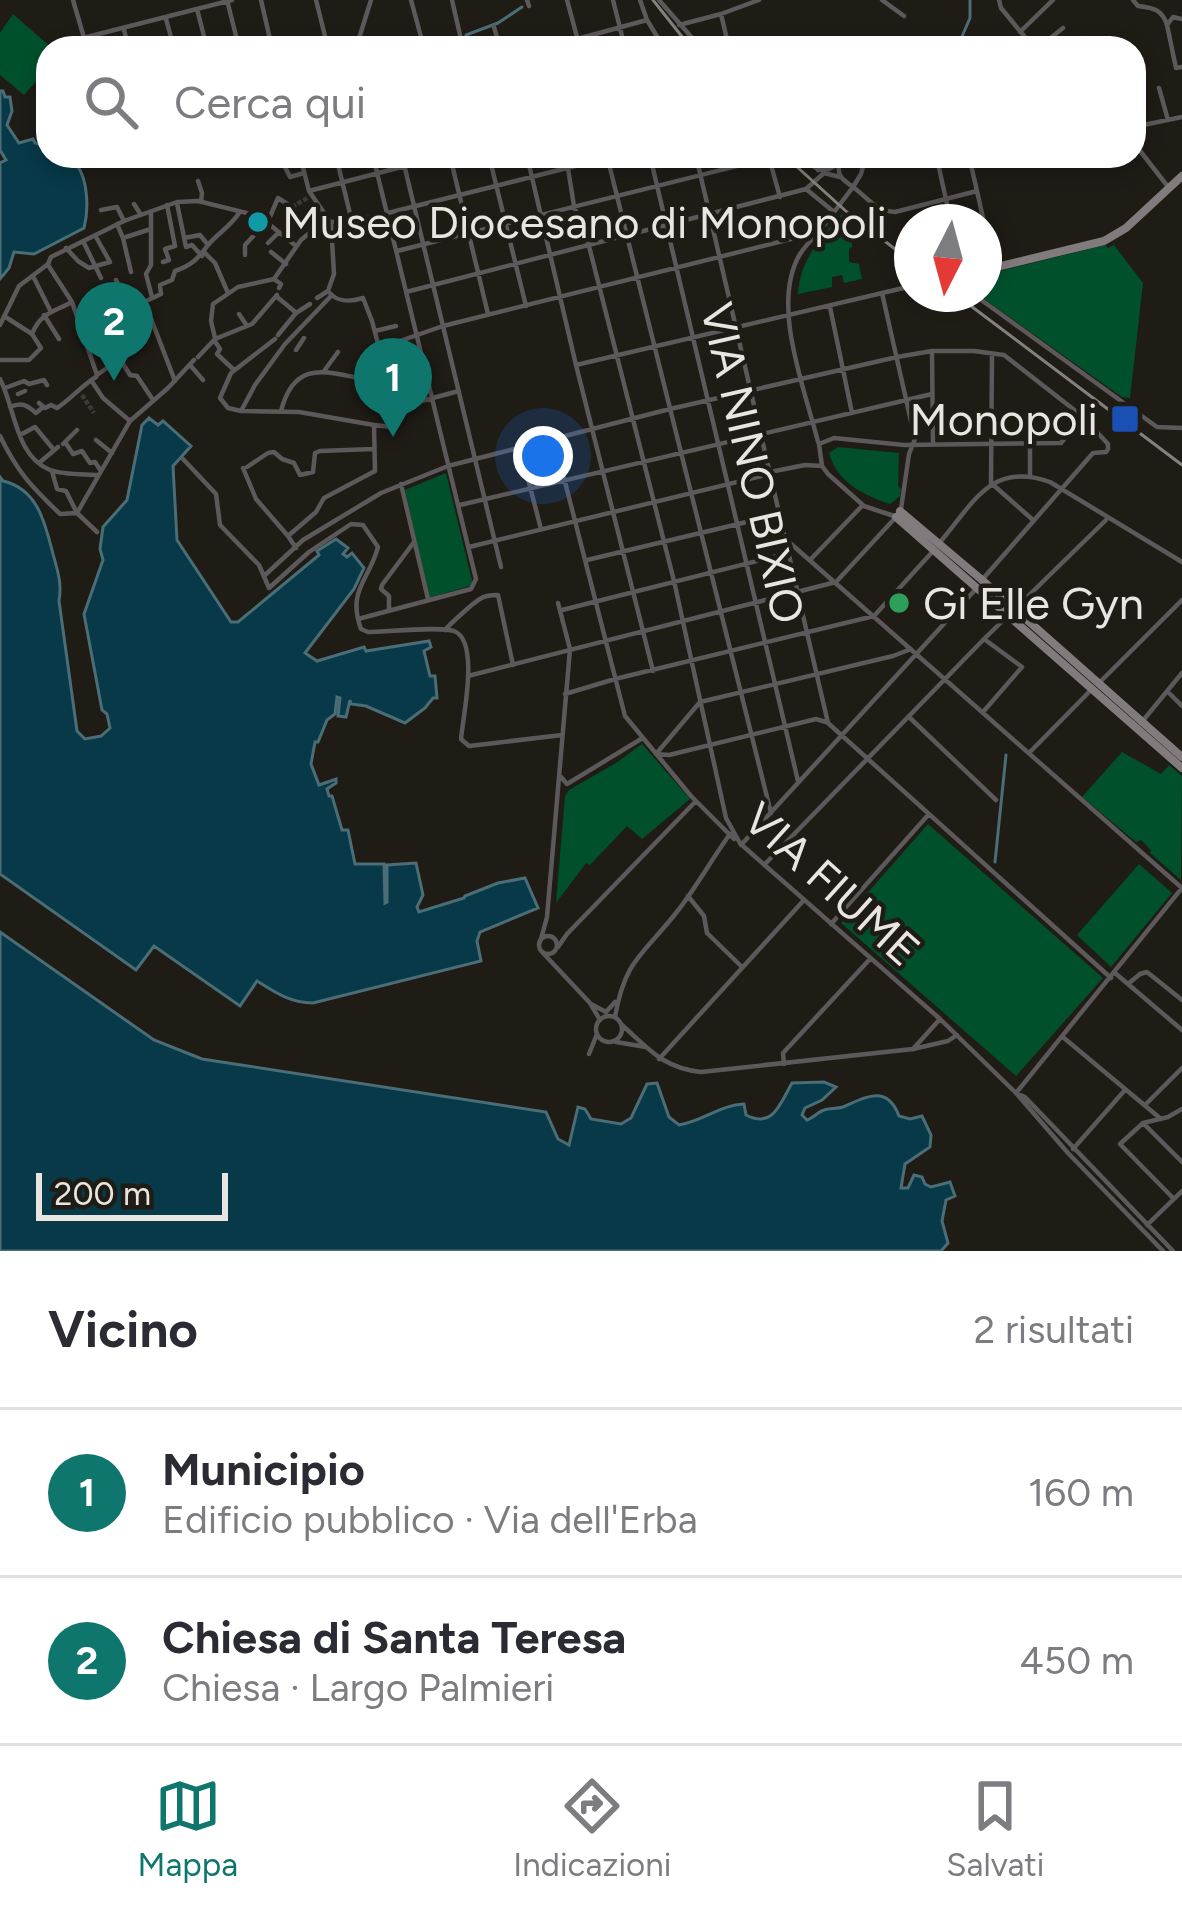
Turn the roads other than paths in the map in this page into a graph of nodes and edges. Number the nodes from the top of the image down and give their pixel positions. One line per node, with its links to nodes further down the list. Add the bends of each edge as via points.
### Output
1 (73, 0): 32 (street)
2 (181, 0): 19 (street)
3 (228, 0): 18 (street); 37 (street)
4 (261, 0): 38 (street)
5 (316, 0): 39 (street)
6 (371, 0): 40 (street)
7 (412, 0): 41 (street)
8 (452, 0): 42 (street)
9 (567, 0): 44 (street)
10 (613, 0): 28 (street)
11 (640, 0): 24 (street)
12 (659, 0): 25 (street)
13 (759, 0): 20 (street)
14 (881, 0): 21 (street)
15 (999, 0): 31 (street)
16 (1053, 0): 31 (street)
17 (1133, 0): 26 (street)
18 (197, 9): 19 (street); 36 (street)
19 (178, 14): 22 (street)
20 (722, 14): 25 (street); 49 (street)
21 (904, 16)
22 (166, 17): 29 (street); 35 (street)
23 (1182, 19): 26 (street)
24 (647, 20): 28 (street); 47 (street)
25 (679, 25): 48 (street)
26 (1168, 25): 52 (street, via 1176,68)
27 (494, 27): 43 (street)
28 (620, 27): 45 (street); 46 (street)
29 (123, 28): 33 (street); 34 (street)
30 (1063, 28): 51 (street)
31 (1020, 32): 50 (street)
32 (82, 36)
33 (91, 36)
34 (125, 36)
35 (171, 36)
36 (204, 36)
37 (236, 36)
38 (269, 36)
39 (325, 36)
40 (360, 36)
41 (421, 36)
42 (460, 36)
43 (497, 36)
44 (577, 36)
45 (586, 36)
46 (622, 36)
47 (657, 36)
48 (690, 36)
49 (727, 36)
50 (1024, 36)
51 (1052, 36)
52 (1182, 67)
53 (1159, 88): 55 (street)
54 (1182, 117): 55 (street)
55 (1168, 120): 56 (street)
56 (1146, 125)
57 (1146, 158): 92 (street)
58 (286, 168): 81 (street, via 290,177)
59 (303, 168): 81 (street)
60 (339, 168): 88 (street)
61 (377, 168): 82 (street)
62 (397, 168): 82 (street)
63 (404, 168): 108 (street)
64 (451, 168): 97 (street)
65 (492, 168): 89 (street)
66 (530, 168): 85 (street)
67 (564, 168): 85 (street)
68 (568, 168): 109 (street)
69 (612, 168): 98 (street)
70 (653, 168): 90 (street, VIA NINO BIXIO)
71 (699, 168): 83 (street)
72 (728, 168): 83 (street)
73 (772, 168): 99 (street)
74 (816, 168): 80 (street)
75 (832, 168): 80 (street)
76 (839, 168): 86 (street)
77 (863, 168): 91 (street)
78 (938, 168): 101 (street)
79 (972, 168): 94 (street)
80 (821, 172): 86 (street); 93 (street)
81 (304, 173): 95 (street)
82 (378, 173): 88 (street); 115 (street)
83 (700, 175): 90 (street); 118 (street)
84 (1182, 176): 92 (street)
85 (532, 177): 89 (street); 117 (street)
86 (840, 177): 91 (street)
87 (198, 181): 103 (street)
88 (342, 182): 95 (street); 119 (street)
89 (496, 185): 97 (street); 123 (street)
90 (657, 186): 98 (street); 124 (street, VIA NINO BIXIO)
91 (853, 188): 101 (street, via 884,212); 113 (street)
92 (1169, 188): 150 (street, via 1104,241)
93 (806, 189): 99 (street); 113 (street)
94 (977, 191): 101 (street); 106 (street)
95 (310, 194): 122 (street)
96 (270, 195): 100 (street)
97 (460, 195): 108 (street); 128 (street)
98 (618, 195): 109 (street); 130 (street)
99 (780, 197): 118 (street)
100 (278, 198): 110 (street); 121 (street)
101 (946, 199): 105 (street)
102 (177, 202): 103 (street); 107 (street); 132 (street)
103 (201, 202): 114 (street)
104 (134, 203): 116 (street)
105 (947, 204)
106 (980, 204)
107 (167, 205): 112 (street); 146 (street, via 175,246 165,249)
108 (414, 206): 115 (street); 135 (street)
109 (574, 206): 117 (street); 137 (street)
110 (292, 207)
111 (101, 210): 120 (street, via 117,207)
112 (151, 212): 116 (street); 125 (street)
113 (834, 212): 127 (street)
114 (238, 213): 121 (street); 139 (street)
115 (388, 213): 119 (street); 140 (street)
116 (141, 215): 120 (street)
117 (542, 215): 123 (street); 145 (street)
118 (710, 215): 124 (street); 142 (street)
119 (351, 220): 122 (street)
120 (120, 222): 129 (street); 154 (street)
121 (267, 222): 126 (street); 144 (street, via 244,245)
122 (331, 223): 136 (street); 167 (street)
123 (506, 224): 128 (street); 149 (street)
124 (667, 226): 130 (street); 153 (street, VIA NINO BIXIO)
125 (151, 229): 131 (street); 169 (street)
126 (279, 232): 134 (street); 136 (street)
127 (819, 232): 142 (street); 185 (street, via 795,265)
128 (470, 234): 135 (street); 155 (street)
129 (96, 236): 133 (street); 152 (street, via 110,262)
130 (628, 236): 137 (street); 158 (street)
131 (126, 237)
132 (184, 238): 139 (street, via 186,248); 139 (street, via 200,235)
133 (82, 241): 138 (street); 152 (street)
134 (268, 243)
135 (424, 245): 140 (street); 160 (street)
136 (296, 246): 148 (street)
137 (589, 246): 145 (street); 163 (street)
138 (66, 248): 143 (street); 152 (street)
139 (205, 251): 166 (street); 169 (street)
140 (397, 251): 165 (street)
141 (271, 252): 148 (street)
142 (720, 255): 153 (street); 192 (street)
143 (53, 256): 147 (street); 151 (street)
144 (245, 256)
145 (550, 256): 149 (street); 171 (street)
146 (164, 262)
147 (48, 265): 156 (street); 173 (street)
148 (286, 265): 162 (street)
149 (515, 265): 155 (street); 177 (street)
150 (1002, 265)
151 (62, 267)
152 (95, 267): 157 (street)
153 (676, 267): 158 (street); 196 (street, VIA NINO BIXIO)
154 (131, 272)
155 (478, 274): 160 (street); 184 (street)
156 (32, 275): 179 (street); 183 (street)
157 (101, 278)
158 (637, 278): 163 (street); 201 (street)
159 (116, 280): 174 (street)
160 (434, 286): 165 (street); 190 (street)
161 (106, 287): 174 (street)
162 (279, 288): 166 (street); 182 (street); 188 (street)
163 (598, 288): 171 (street); 206 (street)
164 (894, 290): 168 (street)
165 (406, 292): 195 (street)
166 (228, 293): 199 (street, via 212,306)
167 (330, 293): 170 (street); 193 (street, via 348,302 363,298); 233 (street, via 284,344)
168 (882, 293): 176 (street); 207 (street)
169 (152, 297): 172 (street)
170 (317, 298)
171 (560, 298): 177 (street); 211 (street)
172 (144, 301): 174 (street); 178 (street)
173 (72, 302): 179 (street); 186 (street)
174 (124, 303): 186 (street, via 105,316 97,307)
175 (310, 304): 182 (street)
176 (830, 305): 185 (street); 213 (street)
177 (526, 306): 184 (street)
178 (148, 311): 191 (street); 220 (street)
179 (47, 312): 194 (street); 198 (street)
180 (998, 312): 243 (street, via 1157,427)
181 (239, 314): 188 (street)
182 (296, 314): 212 (street)
183 (3, 315): 187 (street); 194 (street)
184 (489, 315): 190 (street)
185 (788, 315): 192 (street); 219 (street)
186 (78, 317): 215 (street)
187 (0, 325)
188 (248, 326): 199 (street)
189 (396, 326): 193 (street)
190 (443, 326): 195 (street); 223 (street)
191 (122, 327)
192 (737, 327): 196 (street); 224 (street)
193 (375, 331): 217 (street)
194 (32, 334): 208 (street, via 41,348 28,360)
195 (417, 334): 200 (street); 210 (street)
196 (693, 337): 201 (street); 229 (street, VIA NINO BIXIO)
197 (304, 338): 202 (street)
198 (59, 339)
199 (215, 339): 209 (street); 212 (street, via 217,354)
200 (400, 340)
201 (655, 346): 206 (street); 232 (street)
202 (296, 350)
203 (932, 351): 205 (street); 207 (street); 225 (street)
204 (338, 352): 214 (street)
205 (992, 354): 237 (street); 251 (street)
206 (615, 356): 211 (street); 238 (street)
207 (897, 356): 213 (street); 227 (street)
208 (0, 360)
209 (194, 361): 218 (street); 220 (street)
210 (424, 363): 217 (street); 226 (street)
211 (576, 364): 245 (street)
212 (234, 370): 233 (street, via 220,398)
213 (843, 370): 219 (street); 236 (street)
214 (324, 371): 217 (street); 234 (street, via 298,382)
215 (94, 377): 228 (street, via 120,359); 235 (street, via 66,403 41,405); 239 (street, via 103,398)
216 (0, 379): 222 (street)
217 (386, 379): 231 (street)
218 (203, 380)
219 (802, 380): 224 (street); 240 (street)
220 (175, 381): 228 (street)
221 (47, 385): 222 (street)
222 (5, 388): 230 (street)
223 (459, 391): 226 (street); 262 (street)
224 (752, 392): 229 (street); 246 (street)
225 (932, 394): 227 (street); 255 (street)
226 (432, 398): 231 (street); 266 (street)
227 (907, 399): 236 (street); 256 (street)
228 (153, 400): 239 (street)
229 (708, 401): 232 (street); 253 (street, VIA NINO BIXIO)
230 (10, 407): 235 (street, via 27,404); 247 (street)
231 (394, 409): 241 (street, via 395,425)
232 (670, 409): 238 (street); 261 (street)
233 (241, 411): 234 (street)
234 (281, 411): 241 (street)
235 (36, 413): 242 (street)
236 (852, 413): 240 (street)
237 (1082, 416): 252 (street, via 1061,443); 279 (street, via 1108,449 1093,453)
238 (632, 420): 245 (street); 264 (street)
239 (130, 421): 260 (street)
240 (813, 422): 246 (street); 254 (street)
241 (374, 424): 259 (street)
242 (35, 428): 247 (street); 257 (street)
243 (1182, 428)
244 (77, 430): 257 (street)
245 (592, 430): 249 (street); 270 (street)
246 (761, 434): 253 (street); 272 (street)
247 (20, 435): 265 (street)
248 (0, 436): 286 (street, via 20,474 60,514)
249 (554, 439): 258 (street); 274 (street, VIA FIUME)
250 (96, 440): 260 (street)
251 (990, 442): 252 (street); 255 (street); 275 (street)
252 (1030, 443): 273 (street)
253 (718, 444): 261 (street); 277 (street, VIA NINO BIXIO)
254 (819, 444): 256 (street, via 834,438); 267 (street)
255 (933, 444): 256 (street)
256 (912, 445): 288 (street)
257 (58, 447): 265 (street); 269 (street); 271 (street, via 82,451)
258 (520, 448): 262 (street); 278 (street)
259 (373, 449): 296 (street, via 375,471 324,499); 296 (street, via 320,451 313,472 300,475 274,452 245,468 256,499)
260 (112, 453): 271 (street)
261 (681, 453): 264 (street); 280 (street)
262 (476, 458): 266 (street); 281 (street)
263 (183, 459): 312 (street, via 213,490 220,525)
264 (643, 462): 270 (street); 282 (street)
265 (39, 463): 268 (street)
266 (448, 466): 276 (street); 283 (street)
267 (822, 466): 272 (street); 284 (street)
268 (52, 471): 269 (street); 286 (street, via 57,492 66,491)
269 (61, 472): 271 (street)
270 (604, 472): 274 (street); 285 (street)
271 (99, 473): 286 (street)
272 (770, 473): 277 (street); 287 (street)
273 (1030, 476): 275 (street); 279 (street)
274 (566, 481): 278 (street); 290 (street, VIA FIUME)
275 (991, 483): 291 (street); 302 (street)
276 (400, 484): 300 (street); 303 (street)
277 (728, 485): 280 (street); 292 (street, VIA NINO BIXIO)
278 (529, 488): 281 (street); 293 (street)
279 (1062, 490): 289 (street); 291 (street)
280 (692, 494): 282 (street); 295 (street)
281 (484, 499): 283 (street); 297 (street)
282 (653, 503): 285 (street); 298 (street)
283 (460, 506): 301 (street)
284 (864, 506): 288 (street); 306 (street)
285 (613, 512): 290 (street); 304 (street)
286 (76, 513): 294 (street)
287 (780, 514): 292 (street); 299 (street)
288 (898, 514): 302 (street); 314 (street)
289 (1108, 518): 308 (street); 324 (street)
290 (575, 521): 293 (street); 307 (street, VIA FIUME)
291 (1034, 521): 315 (street)
292 (739, 524): 295 (street); 309 (street, VIA NINO BIXIO)
293 (541, 529): 297 (street)
294 (94, 530)
295 (701, 533): 298 (street); 311 (street)
296 (288, 536): 303 (street)
297 (495, 540): 301 (street); 310 (street)
298 (663, 541): 304 (street); 313 (street)
299 (788, 541): 305 (street); 306 (street)
300 (414, 542): 318 (street); 322 (street, via 382,585)
301 (470, 547): 318 (street, via 474,586)
302 (937, 547): 315 (street); 325 (street)
303 (296, 548): 312 (street)
304 (622, 551): 307 (street); 316 (street)
305 (789, 553): 309 (street); 317 (street)
306 (812, 559): 314 (street)
307 (585, 560): 319 (street, VIA FIUME)
308 (1182, 562)
309 (748, 563): 311 (street); 321 (street, VIA NINO BIXIO)
310 (501, 567)
311 (711, 572): 313 (street); 323 (street)
312 (264, 576): 326 (street, via 268,588 359,524 378,547 356,598)
313 (674, 581): 316 (street); 327 (street)
314 (836, 582): 317 (street); 325 (street)
315 (979, 584): 324 (street); 335 (street)
316 (633, 591): 319 (street); 329 (street)
317 (798, 591): 321 (street); 330 (street)
318 (428, 599): 322 (street)
319 (595, 600): 332 (street, VIA FIUME); 334 (street, via 559,607)
320 (1182, 600): 346 (street)
321 (756, 604): 323 (street); 333 (street, VIA NINO BIXIO)
322 (389, 609): 326 (street)
323 (721, 612): 327 (street); 336 (street)
324 (1012, 612): 331 (street); 346 (street)
325 (874, 616): 330 (street); 335 (street)
326 (358, 619): 328 (street, via 368,632)
327 (682, 621): 329 (street); 337 (street)
328 (445, 630): 338 (street, via 479,599 498,595); 342 (street, via 466,644)
329 (644, 630): 332 (street); 339 (street)
330 (807, 633): 333 (street); 341 (street)
331 (984, 639): 343 (street); 352 (street, via 1022,667)
332 (605, 641): 334 (street); 344 (street, VIA FIUME)
333 (765, 644): 336 (street); 345 (street, VIA NINO BIXIO)
334 (570, 649): 338 (street); 349 (street)
335 (914, 651): 341 (street); 343 (street); 359 (street)
336 (730, 652): 337 (street); 347 (street)
337 (692, 662): 339 (street); 350 (street)
338 (513, 665): 342 (street)
339 (653, 671): 344 (street)
340 (1182, 673): 348 (street)
341 (817, 674): 345 (street); 354 (street)
342 (468, 676): 357 (street, via 464,743)
343 (945, 678): 352 (street); 353 (street)
344 (615, 679): 349 (street); 360 (street, VIA FIUME)
345 (775, 684): 347 (street); 356 (street, VIA NINO BIXIO)
346 (1095, 686): 355 (street); 362 (street)
347 (740, 692): 350 (street); 358 (street)
348 (1167, 692): 351 (street); 355 (street)
349 (565, 694): 357 (street)
350 (700, 702): 361 (street); 363 (street)
351 (1182, 706)
352 (982, 712): 362 (street)
353 (909, 717): 364 (street); 370 (street)
354 (828, 723): 356 (street); 359 (street)
355 (1139, 724): 365 (street)
356 (785, 726): 358 (street); 369 (street, VIA NINO BIXIO)
357 (562, 735): 368 (street)
358 (751, 735): 361 (street); 372 (street)
359 (842, 736): 364 (street); 369 (street)
360 (641, 739): 363 (street, VIA FIUME); 367 (street)
361 (711, 744): 363 (street); 375 (street)
362 (1029, 753): 377 (street)
363 (656, 754): 371 (street, VIA FIUME)
364 (866, 758): 373 (street); 376 (street)
365 (1181, 761)
366 (580, 766): 367 (street)
367 (585, 773): 368 (street, via 567,784)
368 (560, 776): 380 (street)
369 (798, 784): 372 (street)
370 (996, 800)
371 (696, 801): 374 (street, VIA FIUME); 382 (street)
372 (771, 813): 375 (street)
373 (929, 814): 381 (street); 390 (street)
374 (730, 834): 375 (street, VIA FIUME); 378 (street)
375 (741, 845): 376 (street, VIA FIUME)
376 (764, 865): 379 (street, VIA FIUME)
377 (1182, 888): 390 (street)
378 (688, 896): 388 (street, via 707,933); 392 (street, via 632,962)
379 (804, 900): 381 (street, VIA FIUME); 388 (street)
380 (547, 917): 383 (street); 384 (street)
381 (831, 924): 387 (street, VIA FIUME)
382 (567, 934): 383 (street); 385 (street)
383 (553, 937): 384 (street); 385 (street)
384 (541, 939): 386 (street)
385 (556, 950): 386 (street); 389 (street)
386 (543, 953): 389 (street)
387 (870, 959): 396 (street, VIA FIUME); 408 (street, via 783,1053)
388 (742, 967): 407 (street)
389 (561, 972): 394 (street)
390 (1113, 976): 391 (street); 402 (street)
391 (1128, 984): 393 (street, via 1147,972); 399 (street)
392 (618, 997): 394 (street, via 605,1012); 395 (street)
393 (1182, 1000)
394 (590, 1003): 397 (street)
395 (615, 1017): 397 (street); 398 (street)
396 (940, 1019): 401 (street, VIA FIUME); 405 (street)
397 (600, 1020): 400 (street)
398 (622, 1025): 403 (street); 404 (street)
399 (1182, 1030)
400 (597, 1034): 403 (street); 406 (street)
401 (957, 1035): 405 (street); 411 (street, VIA FIUME)
402 (1063, 1037): 410 (street); 411 (street)
403 (613, 1042): 404 (street)
404 (646, 1047): 407 (street)
405 (913, 1049): 408 (street)
406 (589, 1054)
407 (659, 1059): 408 (street, via 701,1072)
408 (784, 1064)
409 (1182, 1068): 412 (street)
410 (1126, 1088): 412 (street); 416 (street)
411 (1016, 1093): 416 (street, VIA FIUME)
412 (1145, 1104): 414 (street)
413 (1182, 1109): 414 (street)
414 (1160, 1119): 415 (street)
415 (1143, 1123): 417 (street); 419 (street, via 1120,1144)
416 (1071, 1151): 420 (street, VIA FIUME)
417 (1182, 1162)
418 (1182, 1191): 419 (street)
419 (1174, 1199): 420 (street)
420 (1145, 1227): 421 (street); 422 (street)
421 (1163, 1251)
422 (1173, 1251)

